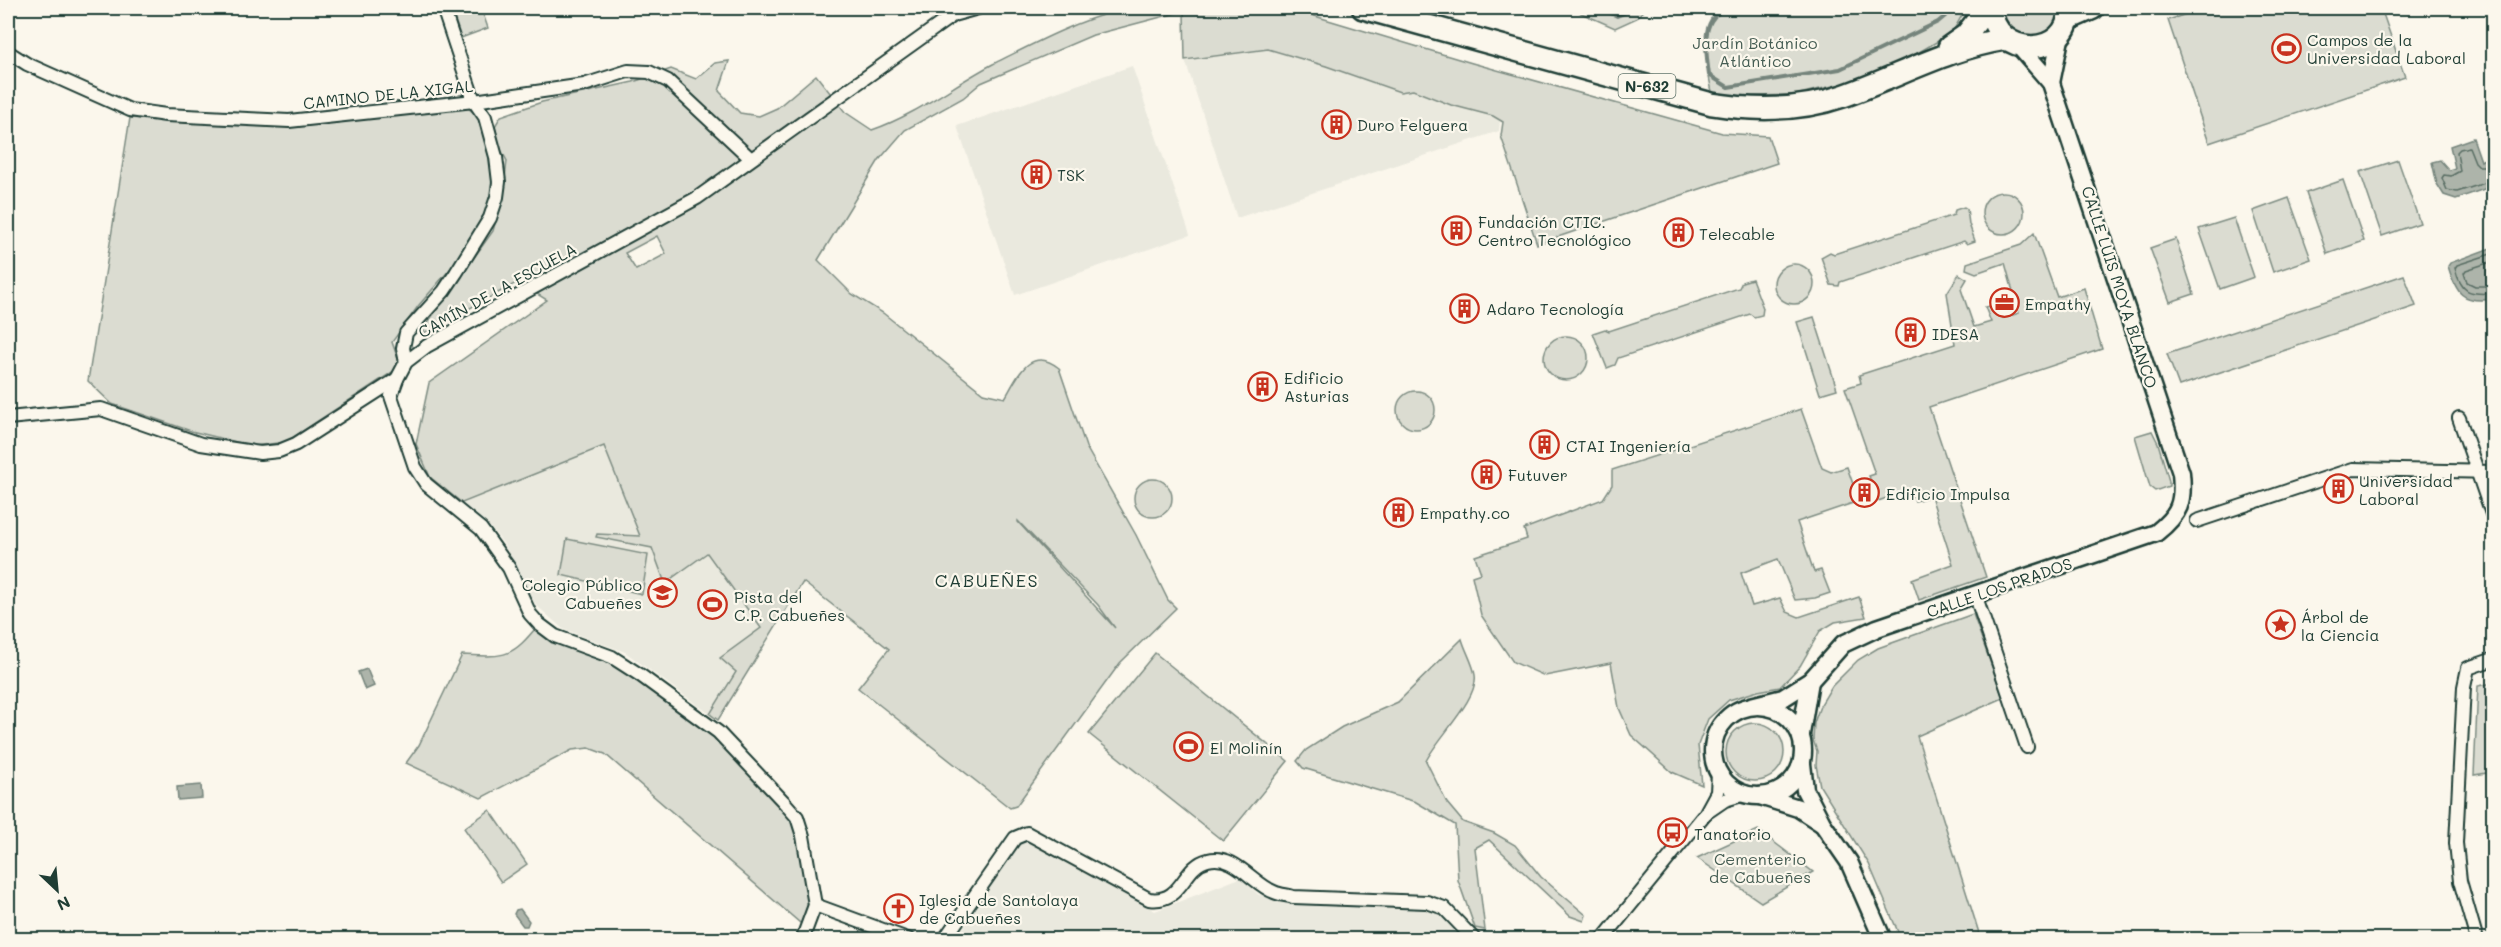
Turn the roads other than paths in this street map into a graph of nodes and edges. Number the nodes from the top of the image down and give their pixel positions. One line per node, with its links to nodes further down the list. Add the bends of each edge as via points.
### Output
1 (443, 8): 12 (street)
2 (978, 8): 6 (street, CAMÍN DE LA ESCUELA)
3 (1363, 8): 10 (highway, N-632, via 1712,104 1747,109 1783,110 1841,97)
4 (1989, 8): 8 (highway, via 1997,29); 10 (highway, N-632, via 1966,35)
5 (2093, 8): 7 (highway)
6 (952, 11): 13 (street, CAMÍN DE LA ESCUELA, via 790,134)
7 (2067, 20): 8 (highway, via 2043,46); 11 (street)
8 (2013, 42): 10 (highway, N-632, via 1971,45); 11 (street, CALLE LUIS MOYA BLANCO)
9 (8, 52): 12 (street, CAMINO DE LA XIGAL, via 130,110 166,115 289,121)
10 (1930, 60)
11 (2051, 82): 20 (street, CALLE LUIS MOYA BLANCO, via 2181,472)
12 (474, 102): 13 (street, CAMINO DE LA XIGAL, via 585,85 628,71 649,72 668,81); 14 (street, via 485,117 496,157 497,197 490,218 444,291 406,333)
13 (750, 158): 14 (street, CAMÍN DE LA ESCUELA, via 697,198 428,346)
14 (406, 362): 15 (street, CAMÍN DE LA ESCUELA)
15 (396, 379): 16 (street, via 296,444 260,453 201,444 101,409); 34 (street, CAMÍN DE LA ESCUELA, via 391,396 415,467 426,484 481,529 509,568 530,614 539,624 555,636 612,657 640,675 718,732 783,801 797,817 803,836)
16 (8, 418)
17 (2459, 418): 18 (street)
18 (2477, 472): 19 (street); 21 (street); 22 (street, via 2353,469)
19 (2493, 472)
20 (2183, 492): 23 (street, CALLE LOS PRADOS, via 2176,512 2156,533)
21 (2492, 514)
22 (2197, 521)
23 (1975, 594): 25 (street, CALLE LOS PRADOS, via 1843,644); 28 (street)
24 (2493, 659): 41 (street, via 2468,668 2464,687 2456,843 2460,880)
25 (1810, 681): 26 (street, CALLE LOS PRADOS, via 1784,698); 27 (street, CALLE LOS PRADOS)
26 (1751, 706): 27 (street, via 1783,712); 30 (street, via 1729,715 1717,731 1713,756)
27 (1801, 734): 29 (street)
28 (2027, 747)
29 (1802, 764): 31 (street, via 1790,783 1776,792); 33 (street, via 1805,790)
30 (1718, 773): 31 (street, via 1728,787); 32 (street, via 1717,792)
31 (1752, 795): 32 (street, via 1725,800); 33 (street, via 1798,808)
32 (1706, 814): 39 (street)
33 (1822, 823): 40 (street, via 1849,862)
34 (815, 905): 35 (street); 36 (street)
35 (802, 939)
36 (910, 939)
37 (941, 939): 38 (street, via 1016,838 1027,833 1149,899 1171,896 1196,867 1208,860 1221,860 1273,892 1293,897 1427,902 1444,908)
38 (1475, 939)
39 (1602, 939)
40 (1883, 939)
41 (2477, 939)

